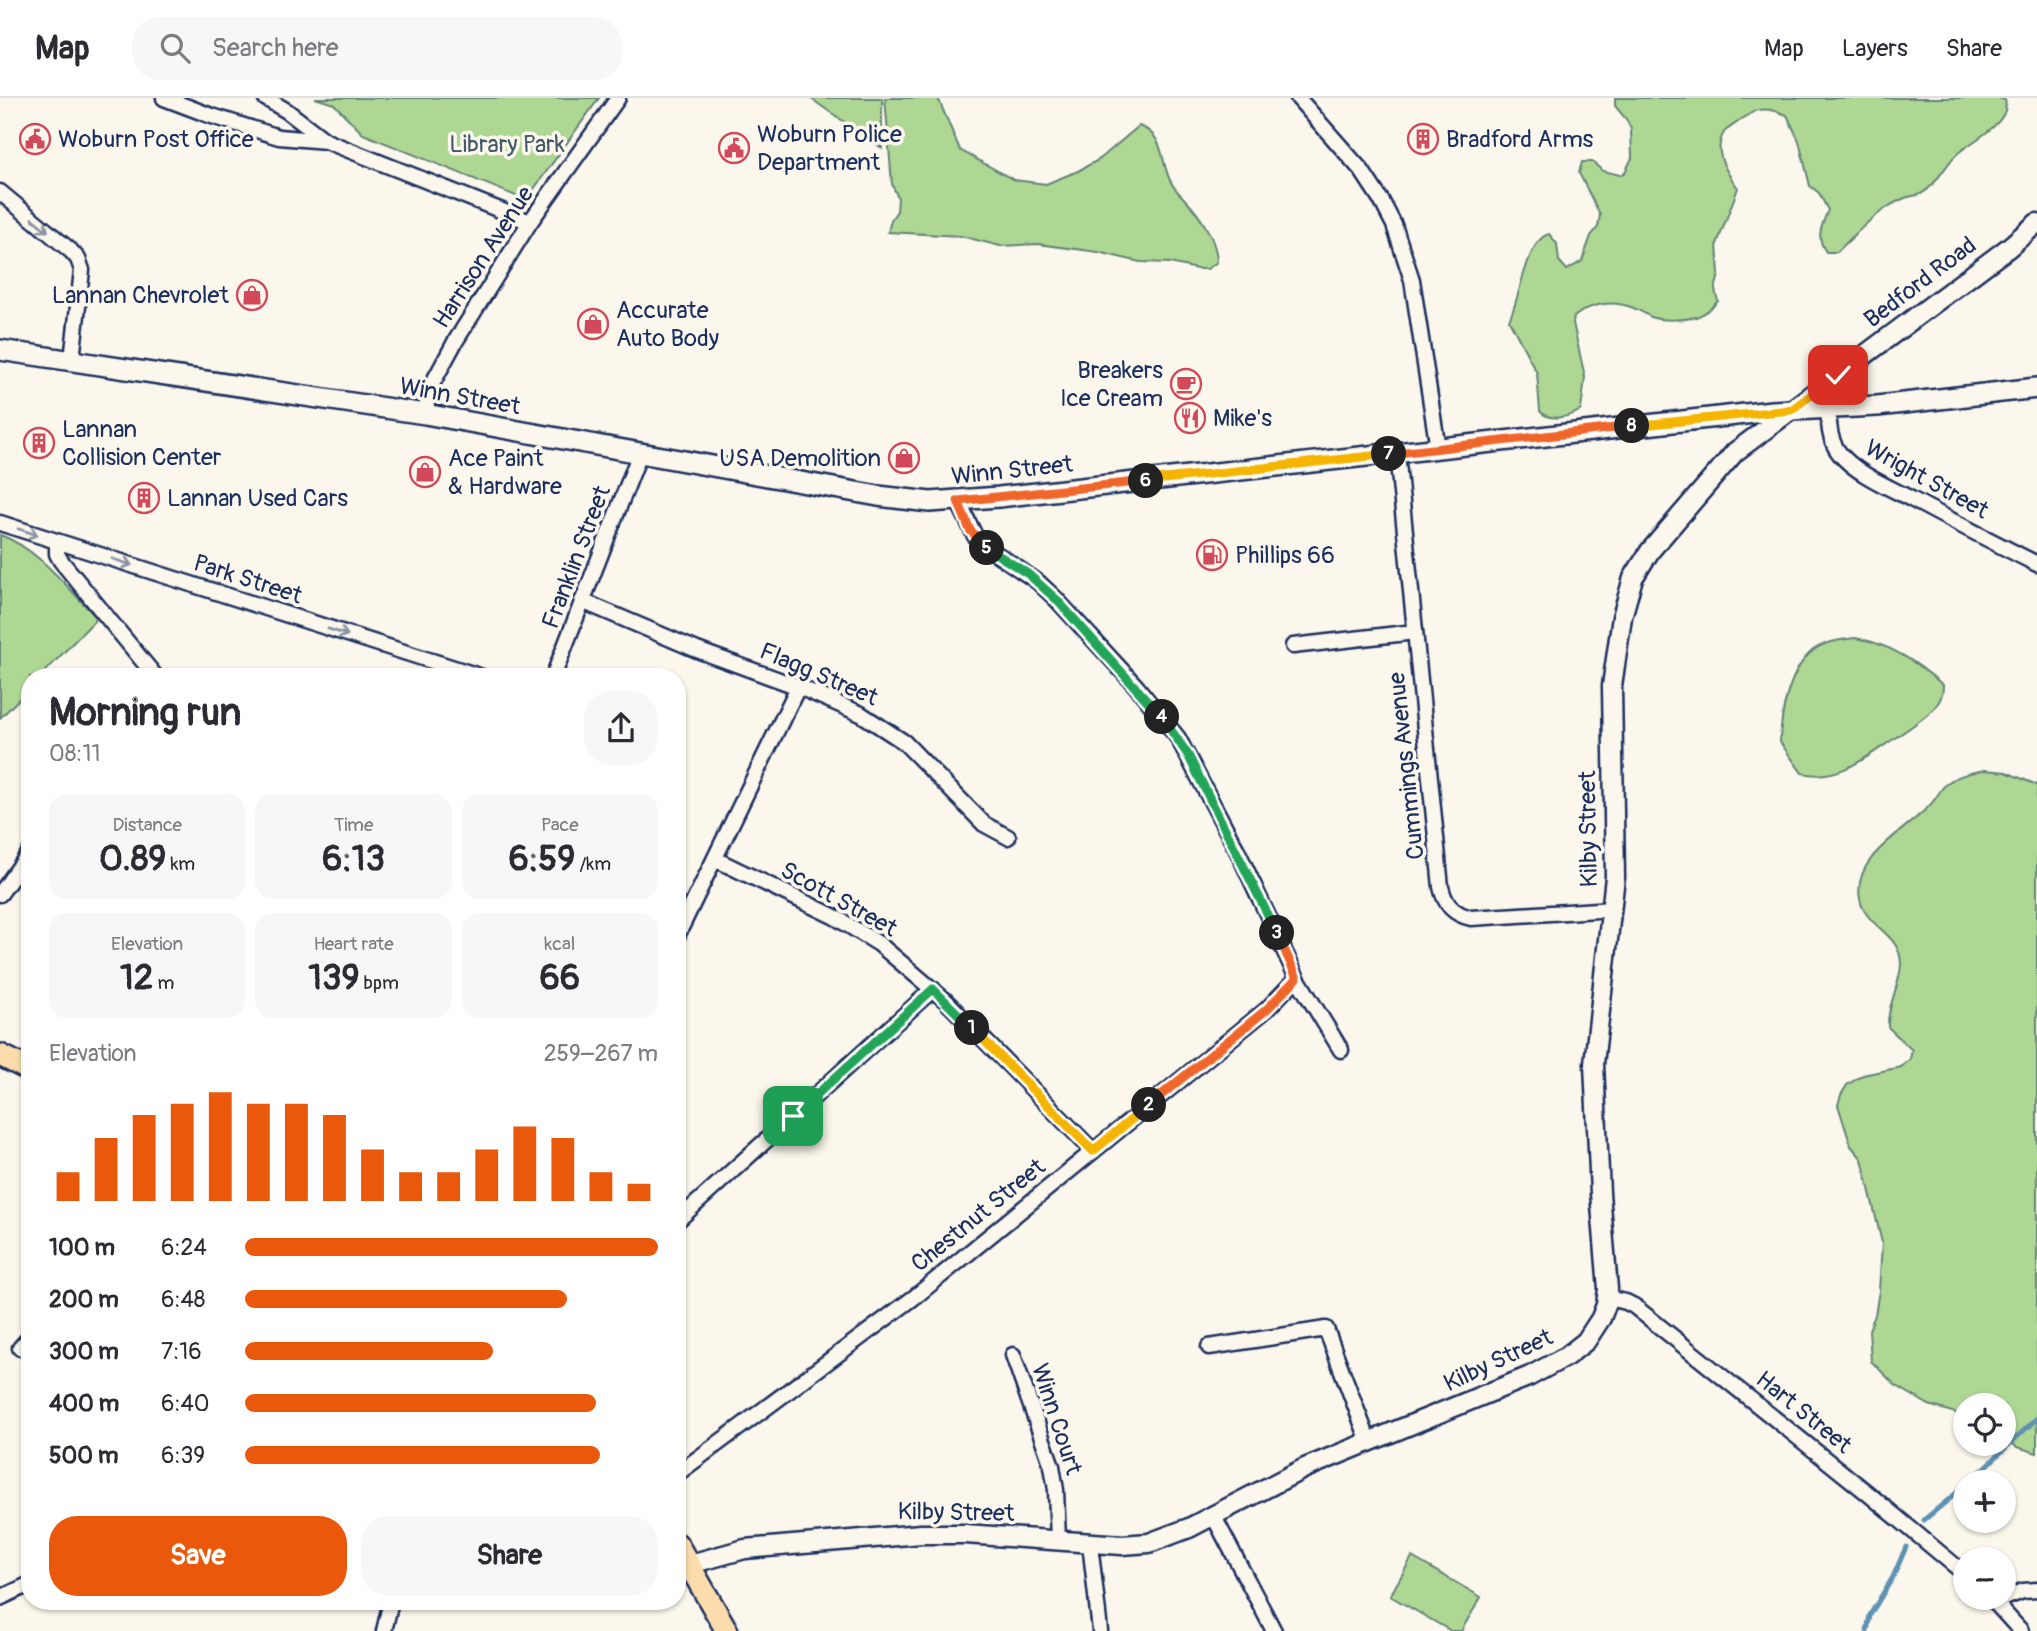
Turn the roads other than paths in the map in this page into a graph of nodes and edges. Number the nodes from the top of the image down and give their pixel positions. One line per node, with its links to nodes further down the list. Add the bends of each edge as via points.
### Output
1 (164, 98): 5 (street, via 279,137)
2 (265, 98): 5 (street)
3 (618, 98): 7 (street, Harrison Avenue)
4 (1298, 98): 15 (street, via 1369,181 1394,225 1412,280)
5 (326, 141): 7 (street)
6 (0, 192): 10 (street, one-way to 10, via 78,259 82,278)
7 (530, 222): 14 (street, Harrison Avenue, via 455,342 430,388)
8 (2037, 223): 13 (street, Bedford Road)
9 (0, 350): 10 (main road, Winn Street)
10 (72, 360): 14 (main road, Winn Street)
11 (2037, 388): 12 (main road, Winn Street)
12 (1828, 408): 13 (main road, Winn Street); 21 (street, Wright Street, via 1832,440 1854,467)
13 (1791, 410): 15 (main road, Winn Street); 33 (street, Kilby Street, via 1735,452 1636,570 1614,664 1611,706)
14 (425, 414): 16 (main road, Winn Street)
15 (1437, 449): 17 (main road, Winn Street)
16 (640, 453): 18 (main road, Winn Street, via 896,499); 22 (street, Franklin Street)
17 (1397, 453): 18 (main road, Winn Street); 23 (street, Cummings Avenue)
18 (958, 501): 35 (street, via 975,536 1056,599 1171,728 1238,852)
19 (0, 523): 20 (street, Park Street, one-way to 20)
20 (57, 542): 25 (street, via 61,561); 26 (street, Park Street, one-way to 26)
21 (2037, 564)
22 (582, 601): 27 (street, Franklin Street); 28 (street, Flagg Street)
23 (1415, 632): 24 (street); 33 (street, Cummings Avenue, via 1441,887 1447,904 1460,915 1477,918)
24 (1293, 646)
25 (149, 668)
26 (454, 668)
27 (556, 668)
28 (798, 687): 29 (street, Flagg Street, via 861,714 897,736 984,824); 30 (street)
29 (1008, 837)
30 (715, 859): 34 (street); 36 (street, Scott Street, via 866,934)
31 (21, 865): 32 (street)
32 (0, 894)
33 (1613, 909): 42 (street, Kilby Street, via 1594,1064)
34 (686, 918)
35 (1297, 978): 37 (street); 40 (street, Chestnut Street, via 1266,1010)
36 (933, 989): 40 (street, Scott Street); 41 (street)
37 (1341, 1050)
38 (0, 1055): 39 (main road)
39 (21, 1066)
40 (1093, 1151): 46 (street, Chestnut Street, via 870,1331)
41 (686, 1213)
42 (1607, 1298): 45 (street, Kilby Street, via 1591,1334 1559,1361); 52 (street, Hart Street, via 1634,1306)
43 (1209, 1347): 45 (street, via 1326,1329)
44 (1013, 1355): 48 (street, Winn Court, via 1052,1466)
45 (1369, 1442): 47 (street, Kilby Street, via 1289,1475)
46 (686, 1467)
47 (1213, 1515): 49 (street, Kilby Street, via 1150,1543); 62 (street)
48 (1058, 1540): 49 (street, Kilby Street); 51 (street, Kilby Street, via 965,1534 882,1536 745,1549)
49 (1090, 1543): 61 (street)
50 (686, 1558): 51 (main road)
51 (690, 1564): 60 (main road)
52 (1953, 1564)
53 (21, 1588): 56 (street)
54 (2037, 1590): 55 (street)
55 (2016, 1593)
56 (0, 1598)
57 (389, 1610): 59 (street)
58 (2006, 1610): 63 (street)
59 (384, 1631)
60 (727, 1631)
61 (1100, 1631)
62 (1273, 1631)
63 (2021, 1631)

